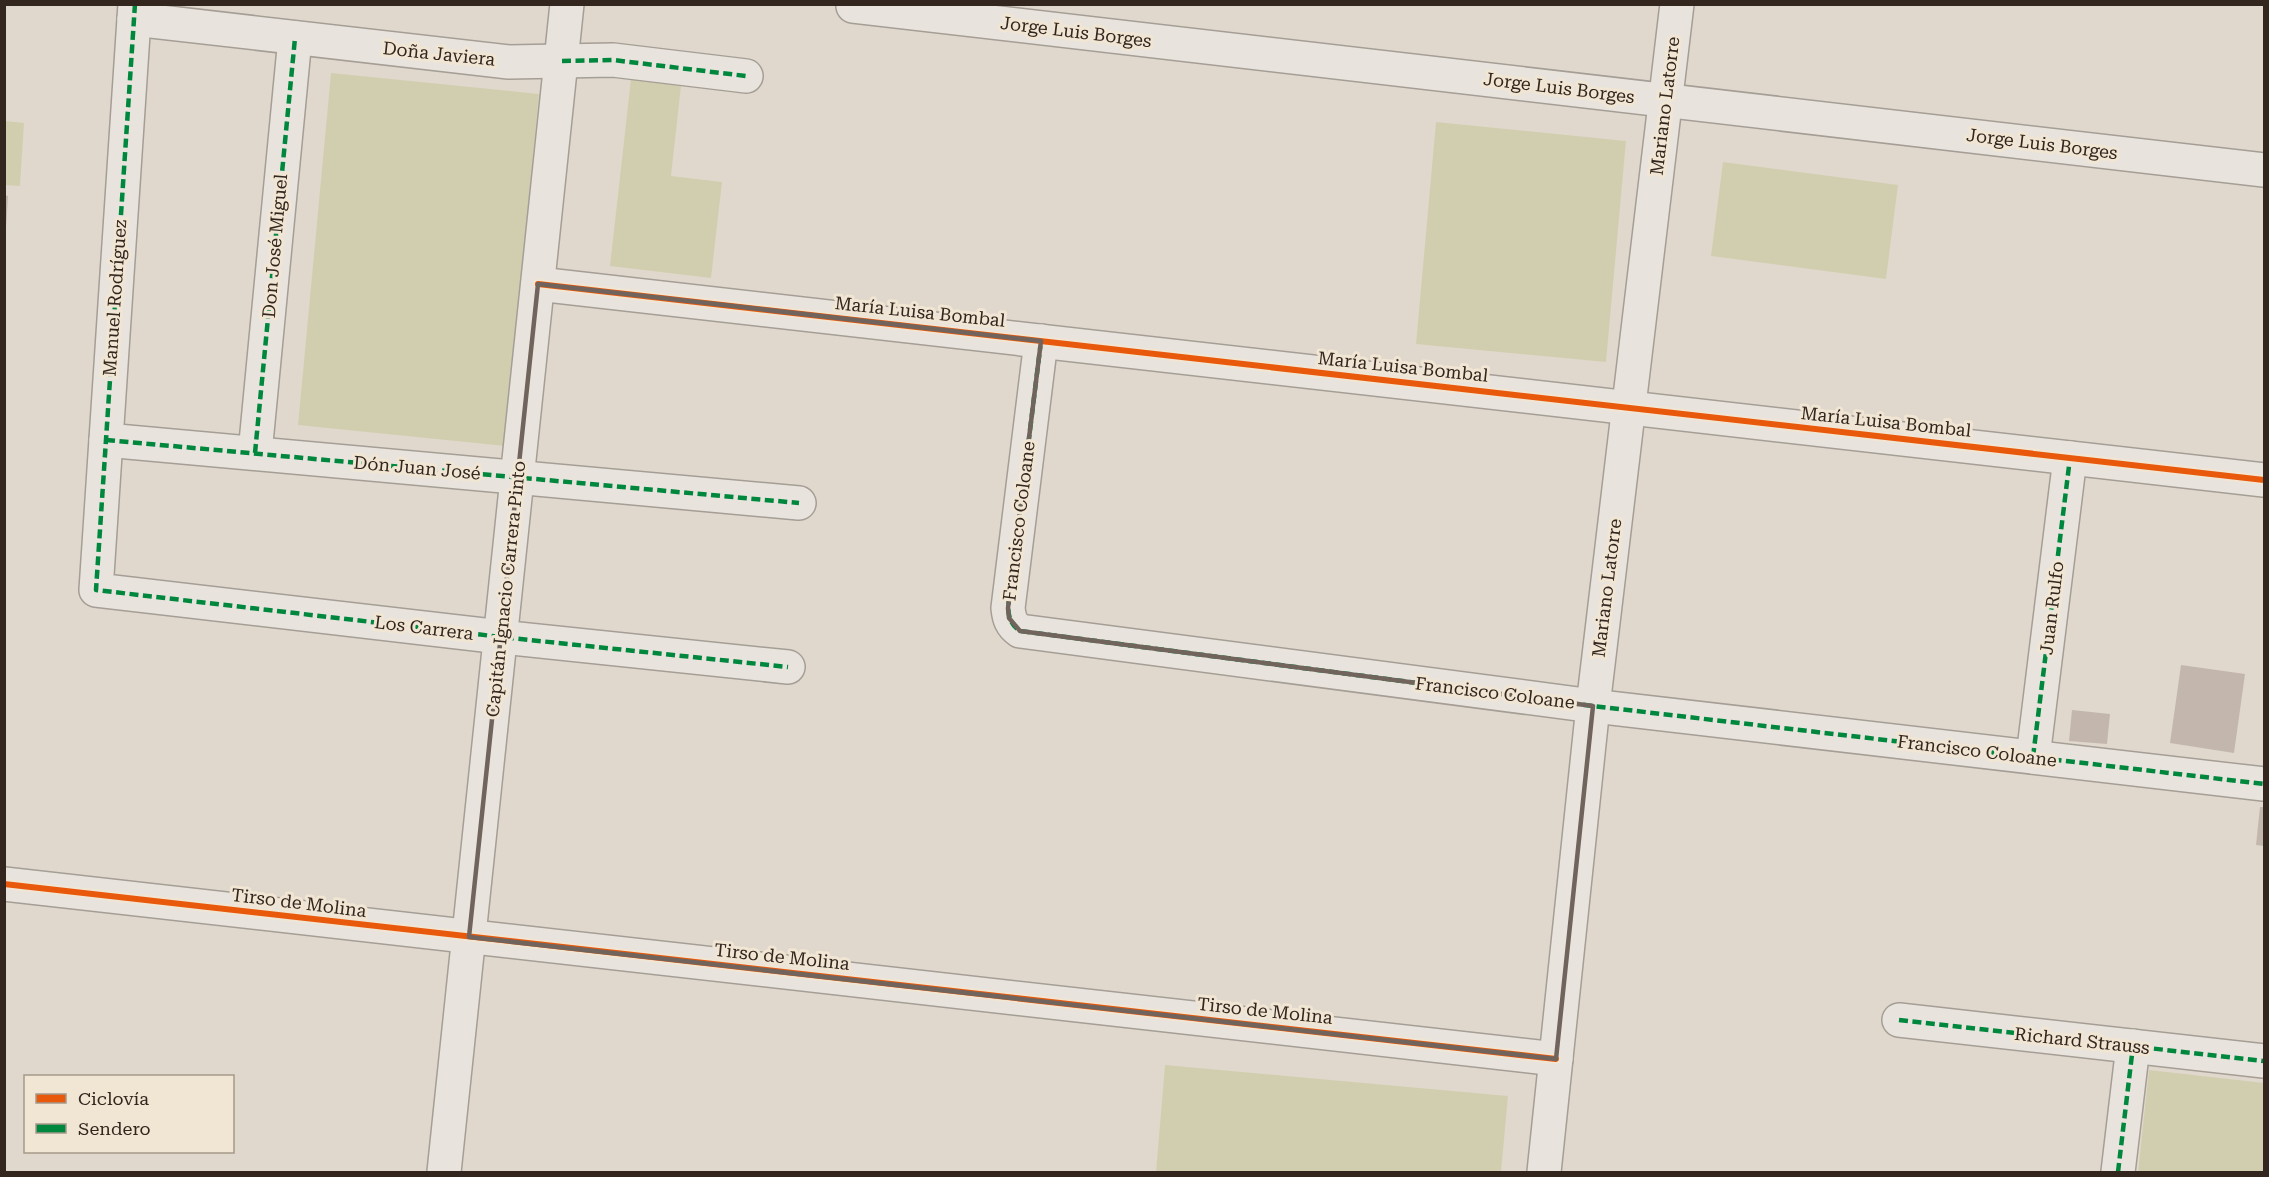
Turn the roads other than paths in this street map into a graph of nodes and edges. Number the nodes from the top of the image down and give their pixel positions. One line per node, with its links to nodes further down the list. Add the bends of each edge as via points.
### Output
1 (567, 4): 6 (street, Capitán Ignacio Carrera Pinto)
2 (1677, 4): 8 (street, Mariano Latorre)
3 (853, 6): 8 (street, Jorge Luis Borges)
4 (134, 12): 5 (street, Doña Javiera); 13 (street, Manuel Rodríguez)
5 (295, 38): 6 (street, Doña Javiera, via 509,62); 14 (street, Don José Miguel)
6 (562, 61): 7 (street, Doña Javiera, via 614,60); 10 (street, Capitán Ignacio Carrera Pinto)
7 (746, 76)
8 (1666, 101): 9 (street, Jorge Luis Borges); 12 (street, Mariano Latorre)
9 (2265, 170)
10 (538, 284): 11 (street, María Luisa Bombal); 16 (street, Capitán Ignacio Carrera Pinto)
11 (1041, 341): 12 (street, María Luisa Bombal); 22 (street, Francisco Coloane, via 1008,608 1009,618 1020,631)
12 (1629, 408): 15 (street, María Luisa Bombal); 22 (street, Mariano Latorre)
13 (106, 440): 14 (street, Dón Juan José); 19 (street, Manuel Rodríguez)
14 (255, 453): 16 (street, Dón Juan José)
15 (2070, 458): 17 (street, María Luisa Bombal); 23 (street, Juan Rulfo)
16 (518, 477): 18 (street, Dón Juan José); 20 (street, Capitán Ignacio Carrera Pinto)
17 (2265, 480)
18 (799, 503)
19 (96, 591): 20 (street, Los Carrera)
20 (501, 637): 21 (street, Los Carrera); 26 (street, Capitán Ignacio Carrera Pinto)
21 (788, 667)
22 (1593, 706): 23 (street, Francisco Coloane); 29 (street, Mariano Latorre)
23 (2033, 757): 24 (street, Francisco Coloane)
24 (2265, 784)
25 (4, 884): 26 (street, Tirso de Molina)
26 (469, 937): 29 (street, Tirso de Molina); 31 (street, Capitán Ignacio Carrera Pinto)
27 (1899, 1020): 28 (street, Richard Strauss)
28 (2133, 1046): 30 (street, Richard Strauss); 33 (street)
29 (1556, 1059): 32 (street, Mariano Latorre)
30 (2265, 1061)
31 (444, 1173)
32 (1544, 1173)
33 (2118, 1173)

